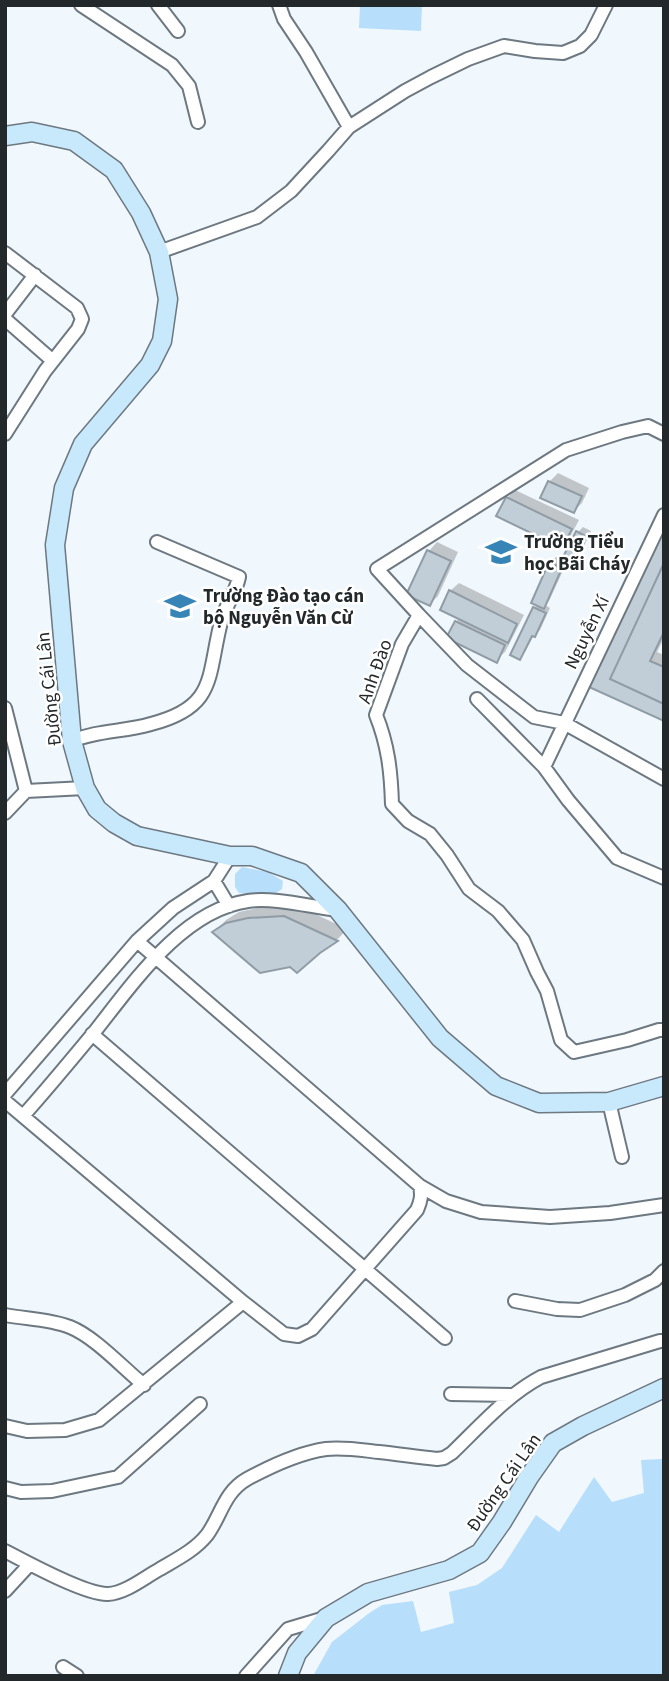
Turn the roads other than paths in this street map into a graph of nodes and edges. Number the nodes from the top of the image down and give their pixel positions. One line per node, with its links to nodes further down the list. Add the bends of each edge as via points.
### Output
1 (82, 5): 6 (street, via 172,65 189,86)
2 (158, 5): 5 (street)
3 (279, 5): 7 (street)
4 (606, 5): 7 (street, via 580,46 562,53 504,46 431,77)
5 (178, 31)
6 (198, 122)
7 (349, 127): 9 (street, via 291,191 257,217)
8 (5, 136): 9 (main road, Đường Cái Lân, via 32,132 74,141 114,170)
9 (159, 252): 22 (main road, Đường Cái Lân, via 168,299 162,341 149,365 83,444 64,488 55,545)
10 (5, 253): 11 (street)
11 (35, 275): 12 (street); 13 (street, via 77,308 82,319)
12 (5, 317): 13 (street)
13 (52, 360): 14 (street)
14 (5, 434)
15 (664, 434): 18 (street, via 648,426 566,450 377,569)
16 (664, 515): 21 (street, Nguyễn Xí)
17 (157, 542): 22 (street, via 239,577 222,619 211,675 200,699 178,716)
18 (419, 615): 21 (street, via 467,665 534,717); 35 (street, Anh Đào, via 402,645 376,715 391,769 392,804 430,835 469,889 498,911 523,940 547,990 561,1040 574,1052)
19 (477, 699): 23 (street)
20 (5, 708): 26 (street)
21 (564, 723): 23 (street, Nguyễn Xí); 24 (street)
22 (72, 741): 25 (main road, Đường Cái Lân)
23 (544, 767): 29 (street, via 617,858)
24 (664, 779)
25 (85, 788): 26 (street); 28 (main road, Đường Cái Lân, via 97,809 137,836)
26 (26, 791): 27 (street)
27 (5, 813)
28 (230, 856): 30 (street); 32 (main road, Đường Cái Lân, via 252,856 301,873)
29 (664, 878)
30 (214, 881): 31 (street); 33 (street, via 173,908)
31 (229, 906): 32 (street, via 264,899); 34 (street, via 198,921)
32 (338, 910): 40 (main road, Đường Cái Lân, via 440,1038 496,1086 539,1103)
33 (137, 941): 34 (street); 38 (street)
34 (155, 957): 36 (street); 43 (street)
35 (664, 1030)
36 (92, 1034): 41 (street); 45 (street)
37 (664, 1086): 40 (main road, Đường Cái Lân)
38 (5, 1094)
39 (5, 1101): 41 (street)
40 (609, 1102): 42 (street)
41 (23, 1116): 48 (street)
42 (622, 1157)
43 (420, 1186): 44 (street, via 446,1201 481,1212 550,1217); 45 (street, via 416,1210)
44 (664, 1205)
45 (365, 1269): 48 (street, via 312,1329 298,1336 284,1334); 50 (street)
46 (664, 1271): 47 (street, via 625,1295 580,1310)
47 (515, 1301)
48 (243, 1302): 52 (street)
49 (5, 1315): 52 (street, via 72,1328)
50 (445, 1338)
51 (664, 1341): 55 (street, via 541,1377)
52 (144, 1385): 57 (street, via 88,1424 27,1431)
53 (664, 1388): 62 (main road, Đường Cái Lân, via 553,1443 480,1553 449,1570 368,1592)
54 (451, 1394): 55 (street)
55 (513, 1395): 60 (street, via 444,1458 328,1449 308,1452 245,1480 234,1488 195,1548 122,1590 94,1592)
56 (200, 1404): 58 (street, via 118,1478 52,1490)
57 (5, 1426)
58 (5, 1488)
59 (5, 1551): 60 (street)
60 (30, 1564): 61 (street)
61 (5, 1591)
62 (326, 1618): 65 (street, via 288,1629); 66 (main road, Đường Cái Lân, via 297,1653)
63 (64, 1667): 64 (street)
64 (77, 1676)
65 (246, 1676)
66 (288, 1676)

